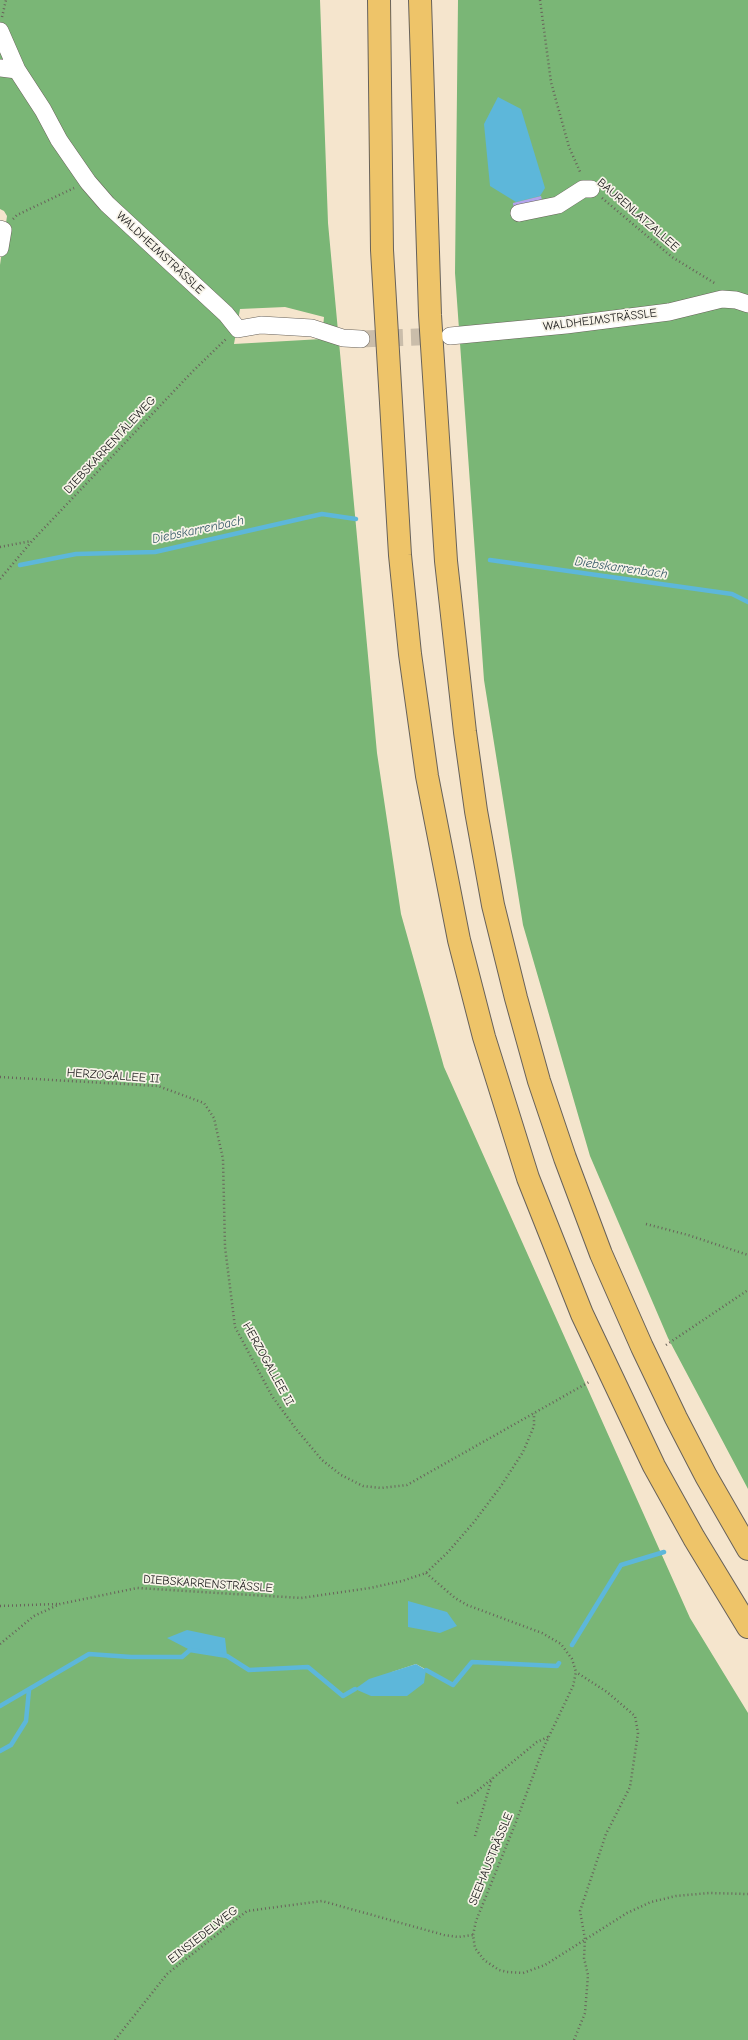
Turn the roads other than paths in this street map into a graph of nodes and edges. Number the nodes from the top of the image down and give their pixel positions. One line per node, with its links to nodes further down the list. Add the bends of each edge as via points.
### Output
1 (379, 0): 14 (highway, via 382,250 400,555 425,768 458,940 484,1037 528,1178 579,1308 654,1466)
2 (420, 0): 13 (highway, via 430,315 444,547 465,732 493,905 539,1081 601,1254 676,1418)
3 (0, 31): 5 (lane, WALDHEIMSTRÄSSLE)
4 (0, 68): 5 (lane)
5 (17, 70): 12 (lane, WALDHEIMSTRÄSSLE, via 59,140 88,182 117,214 238,328 261,325 312,328 343,338)
6 (591, 189): 7 (lane, via 583,189 558,205)
7 (519, 213)
8 (0, 229): 9 (lane, via 3,230)
9 (0, 248)
10 (742, 302): 11 (lane, WALDHEIMSTRÄSSLE, via 722,299 669,312)
11 (450, 336)
12 (361, 339)
13 (748, 1549)
14 (748, 1627)

